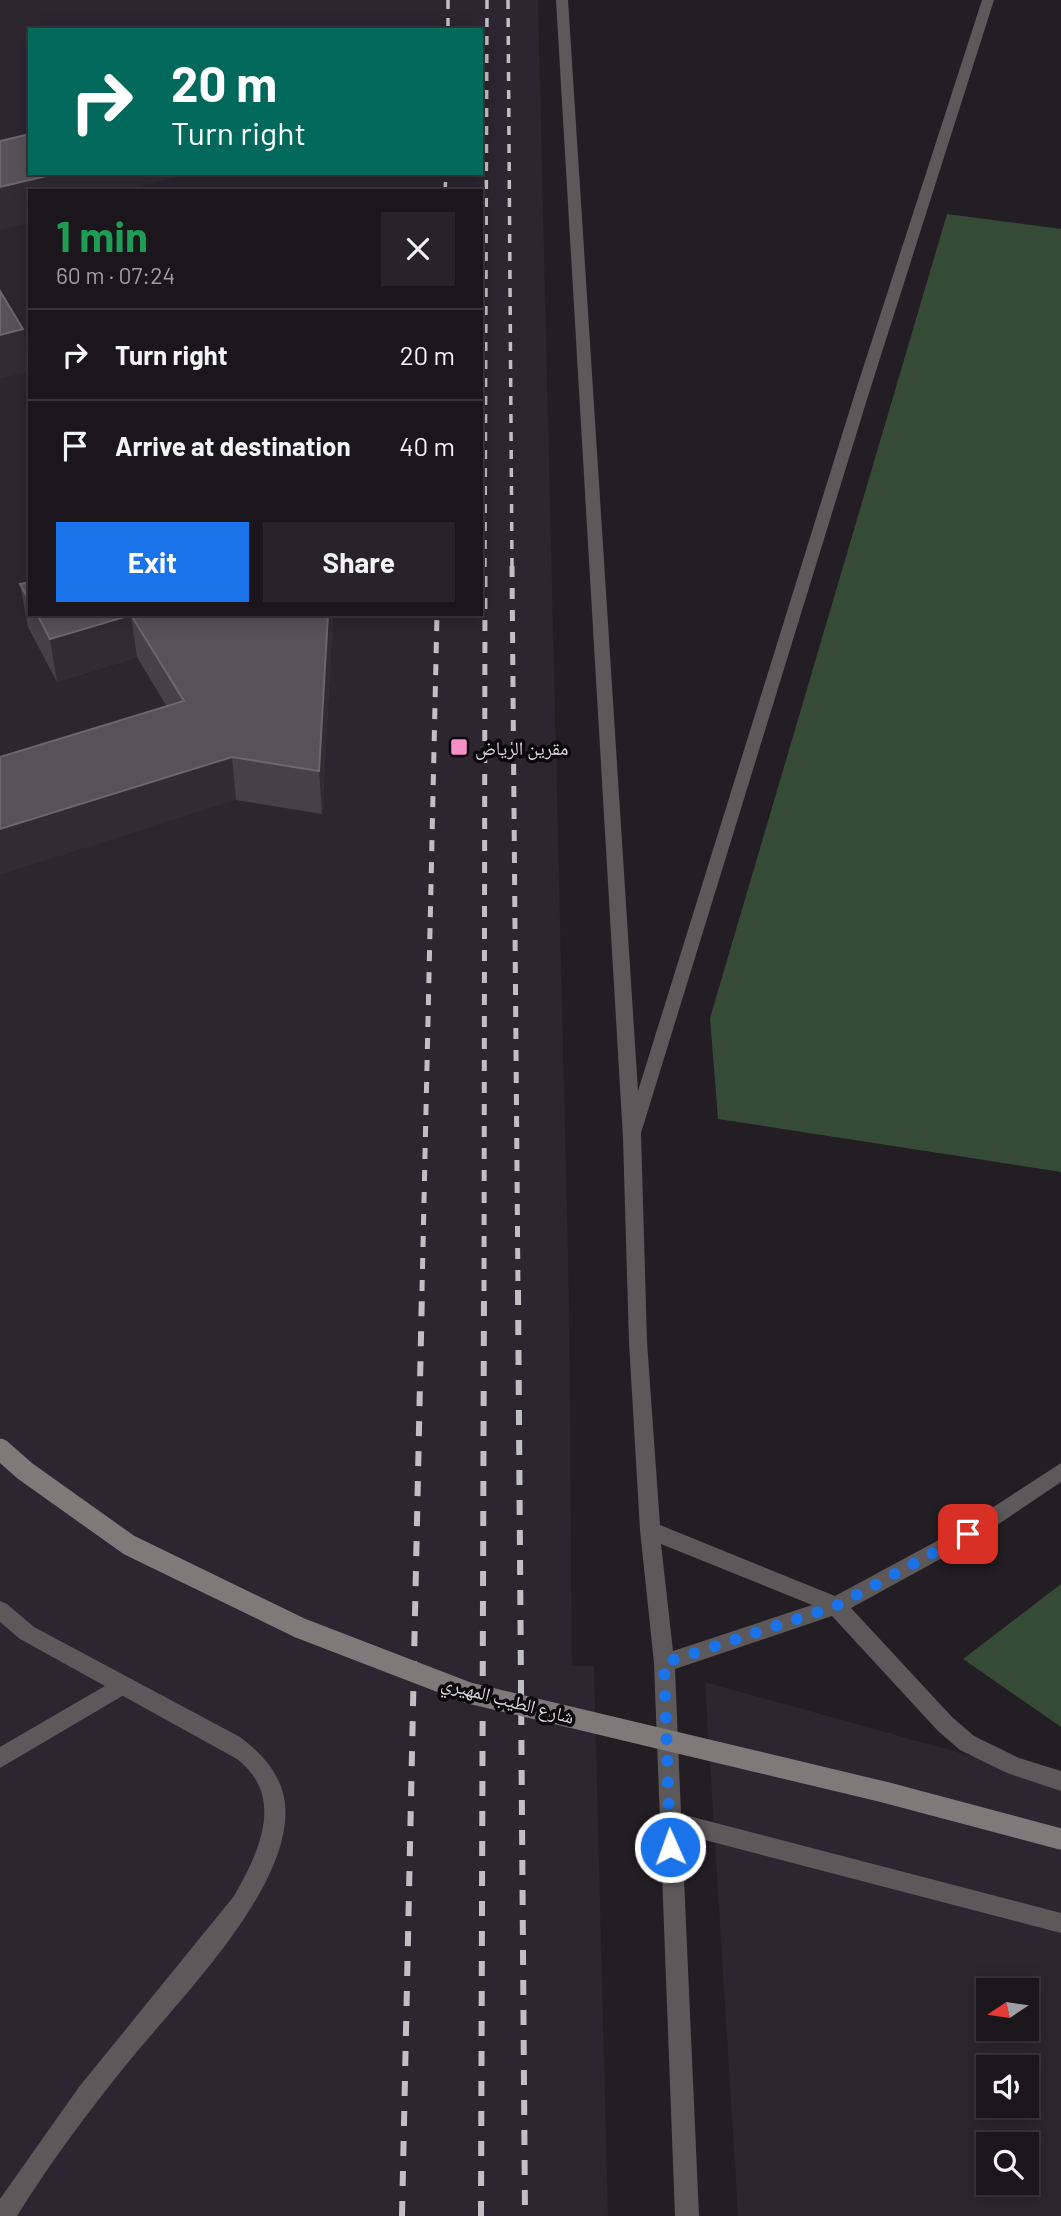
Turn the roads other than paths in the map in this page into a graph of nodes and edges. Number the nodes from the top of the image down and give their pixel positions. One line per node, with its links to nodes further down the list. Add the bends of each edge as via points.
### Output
1 (562, 0): 3 (street)
2 (988, 0): 3 (street)
3 (632, 1138): 6 (street)
4 (0, 1449): 14 (street, شارع الطيب المهيري, bridge, via 129,1545 300,1628 469,1693)
5 (1061, 1471): 7 (street, via 968,1534)
6 (650, 1530): 7 (street); 9 (street)
7 (836, 1606): 9 (street); 12 (street, via 967,1742 1014,1766)
8 (0, 1610): 10 (street, via 27,1633)
9 (664, 1663): 13 (street)
10 (122, 1685): 11 (street); 16 (street, via 233,1744 262,1769 274,1798 275,1830 263,1867 242,1903 77,2111)
11 (0, 1758)
12 (1061, 1781)
13 (669, 1821): 15 (street); 17 (street)
14 (1061, 1839)
15 (1061, 1923)
16 (3, 2216)
17 (687, 2216)

